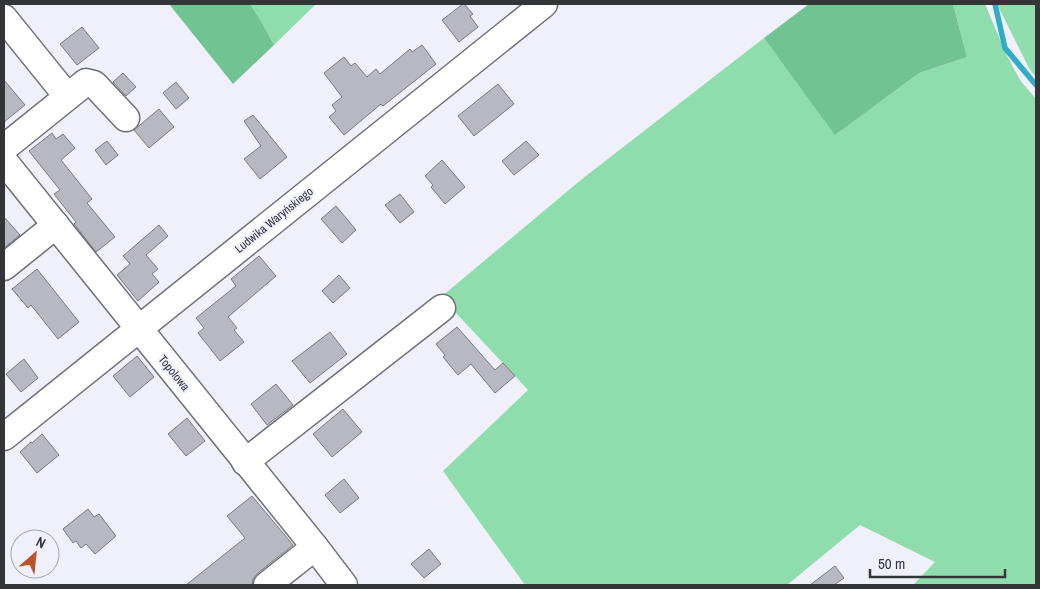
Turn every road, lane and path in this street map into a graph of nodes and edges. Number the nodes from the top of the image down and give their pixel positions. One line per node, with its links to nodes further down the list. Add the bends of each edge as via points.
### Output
1 (544, 4): 10 (street, Ludwika Waryńskiego)
2 (4, 18): 3 (street)
3 (67, 96): 4 (street, via 83,83 90,82); 5 (street)
4 (126, 118)
5 (4, 148)
6 (4, 161): 7 (street, Topolowa)
7 (56, 225): 8 (street); 10 (street, Topolowa)
8 (4, 267)
9 (442, 308): 12 (street)
10 (139, 328): 11 (street, Ludwika Waryńskiego); 12 (street, Topolowa)
11 (4, 437)
12 (245, 462): 13 (street, Topolowa)
13 (315, 547): 14 (street); 15 (street, Topolowa)
14 (268, 585)
15 (344, 585)

